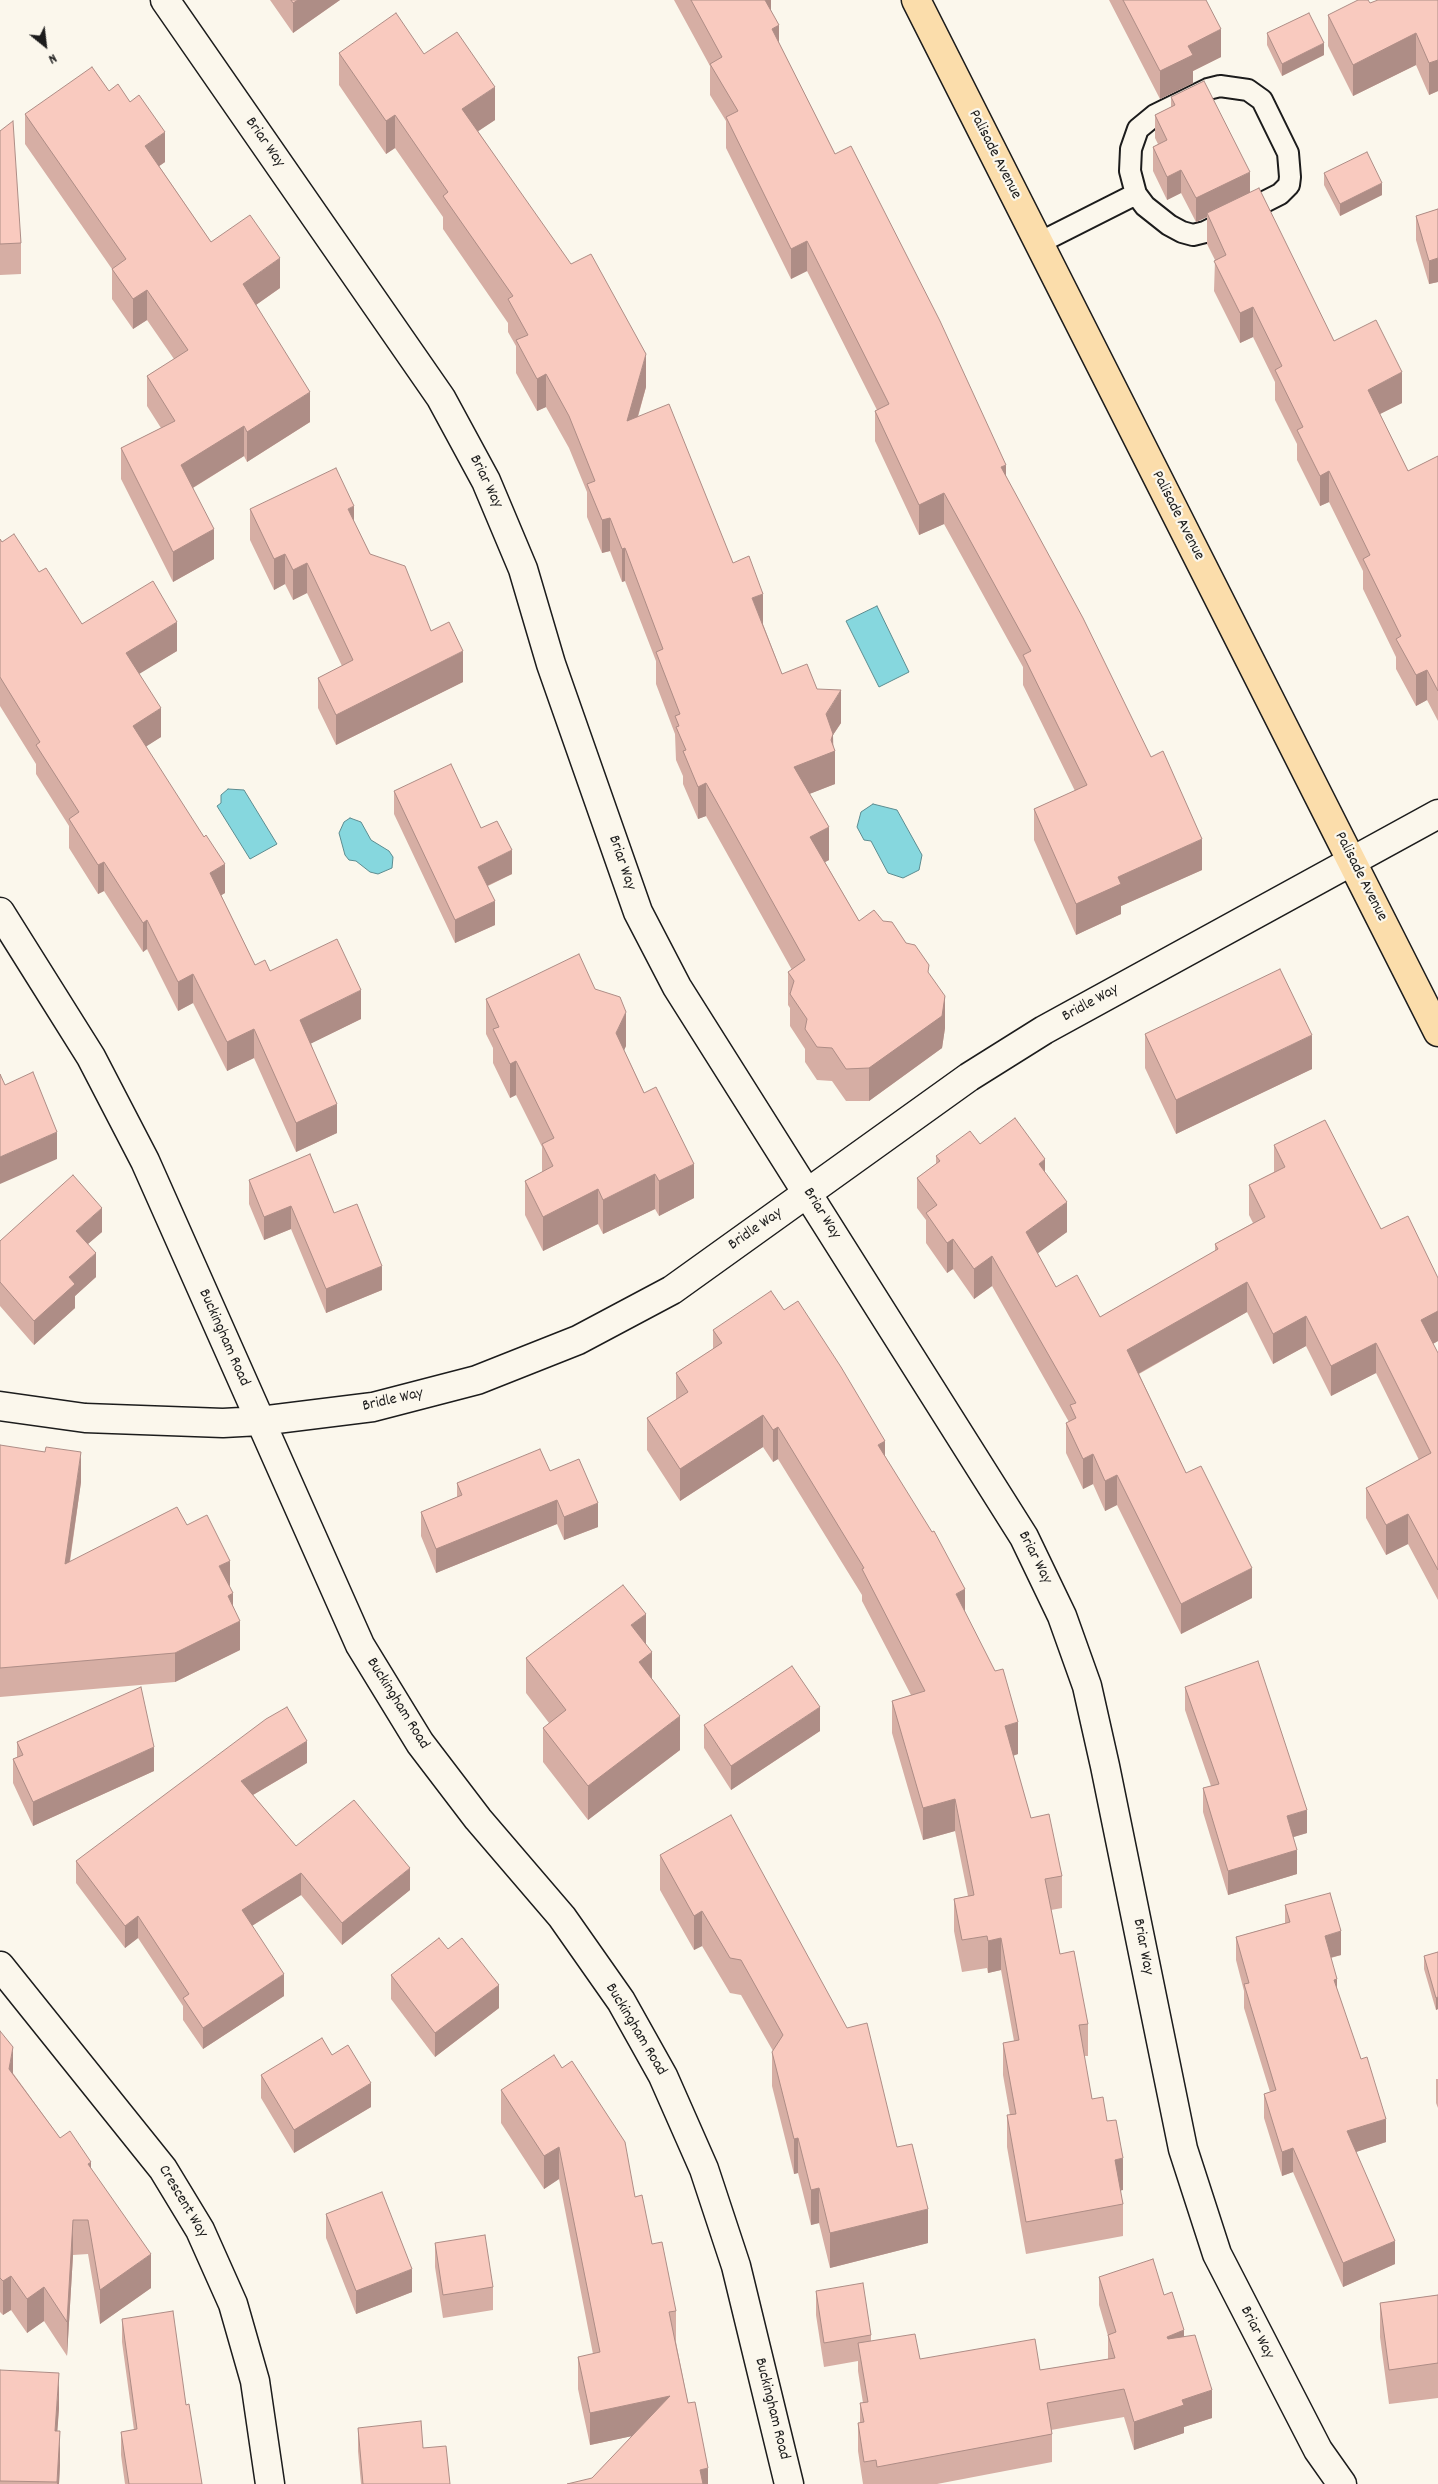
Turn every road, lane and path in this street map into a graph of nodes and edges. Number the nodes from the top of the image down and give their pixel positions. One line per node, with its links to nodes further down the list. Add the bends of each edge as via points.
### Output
1 (165, 0): 9 (street, Briar Way, via 441,398 486,481 523,569 551,664 638,912 677,987)
2 (916, 0): 4 (main road, Palisade Avenue)
3 (1136, 194): 3 (lane, via 1169,226 1193,235 1280,194 1289,185 1290,164 1262,100 1248,90 1220,86 1146,122 1138,129 1131,149 1130,171); 4 (lane)
4 (1039, 243): 6 (main road, Palisade Avenue)
5 (1438, 814): 6 (street, Bridle Way)
6 (1352, 861): 8 (main road, Palisade Avenue); 9 (street, Bridle Way, via 1044,1030 969,1077)
7 (0, 912): 11 (street, Buckingham Road, via 91,1057 145,1161)
8 (1438, 1032)
9 (807, 1193): 11 (street, Bridle Way, via 672,1290 578,1340 477,1380 402,1400 373,1407); 15 (street, Briar Way, via 1024,1537 1062,1616 1087,1686 1181,2140 1217,2254 1318,2450)
10 (0, 1406): 11 (street, Bridle Way, via 85,1418 223,1423)
11 (260, 1421): 14 (street, Buckingham Road, via 360,1645 420,1743 478,1819 562,1917 621,2002 663,2076 704,2169 736,2266)
12 (0, 1966): 13 (street, Crescent Way, via 163,2169 200,2230 233,2304 255,2381)
13 (270, 2484)
14 (790, 2484)
15 (1342, 2484)

